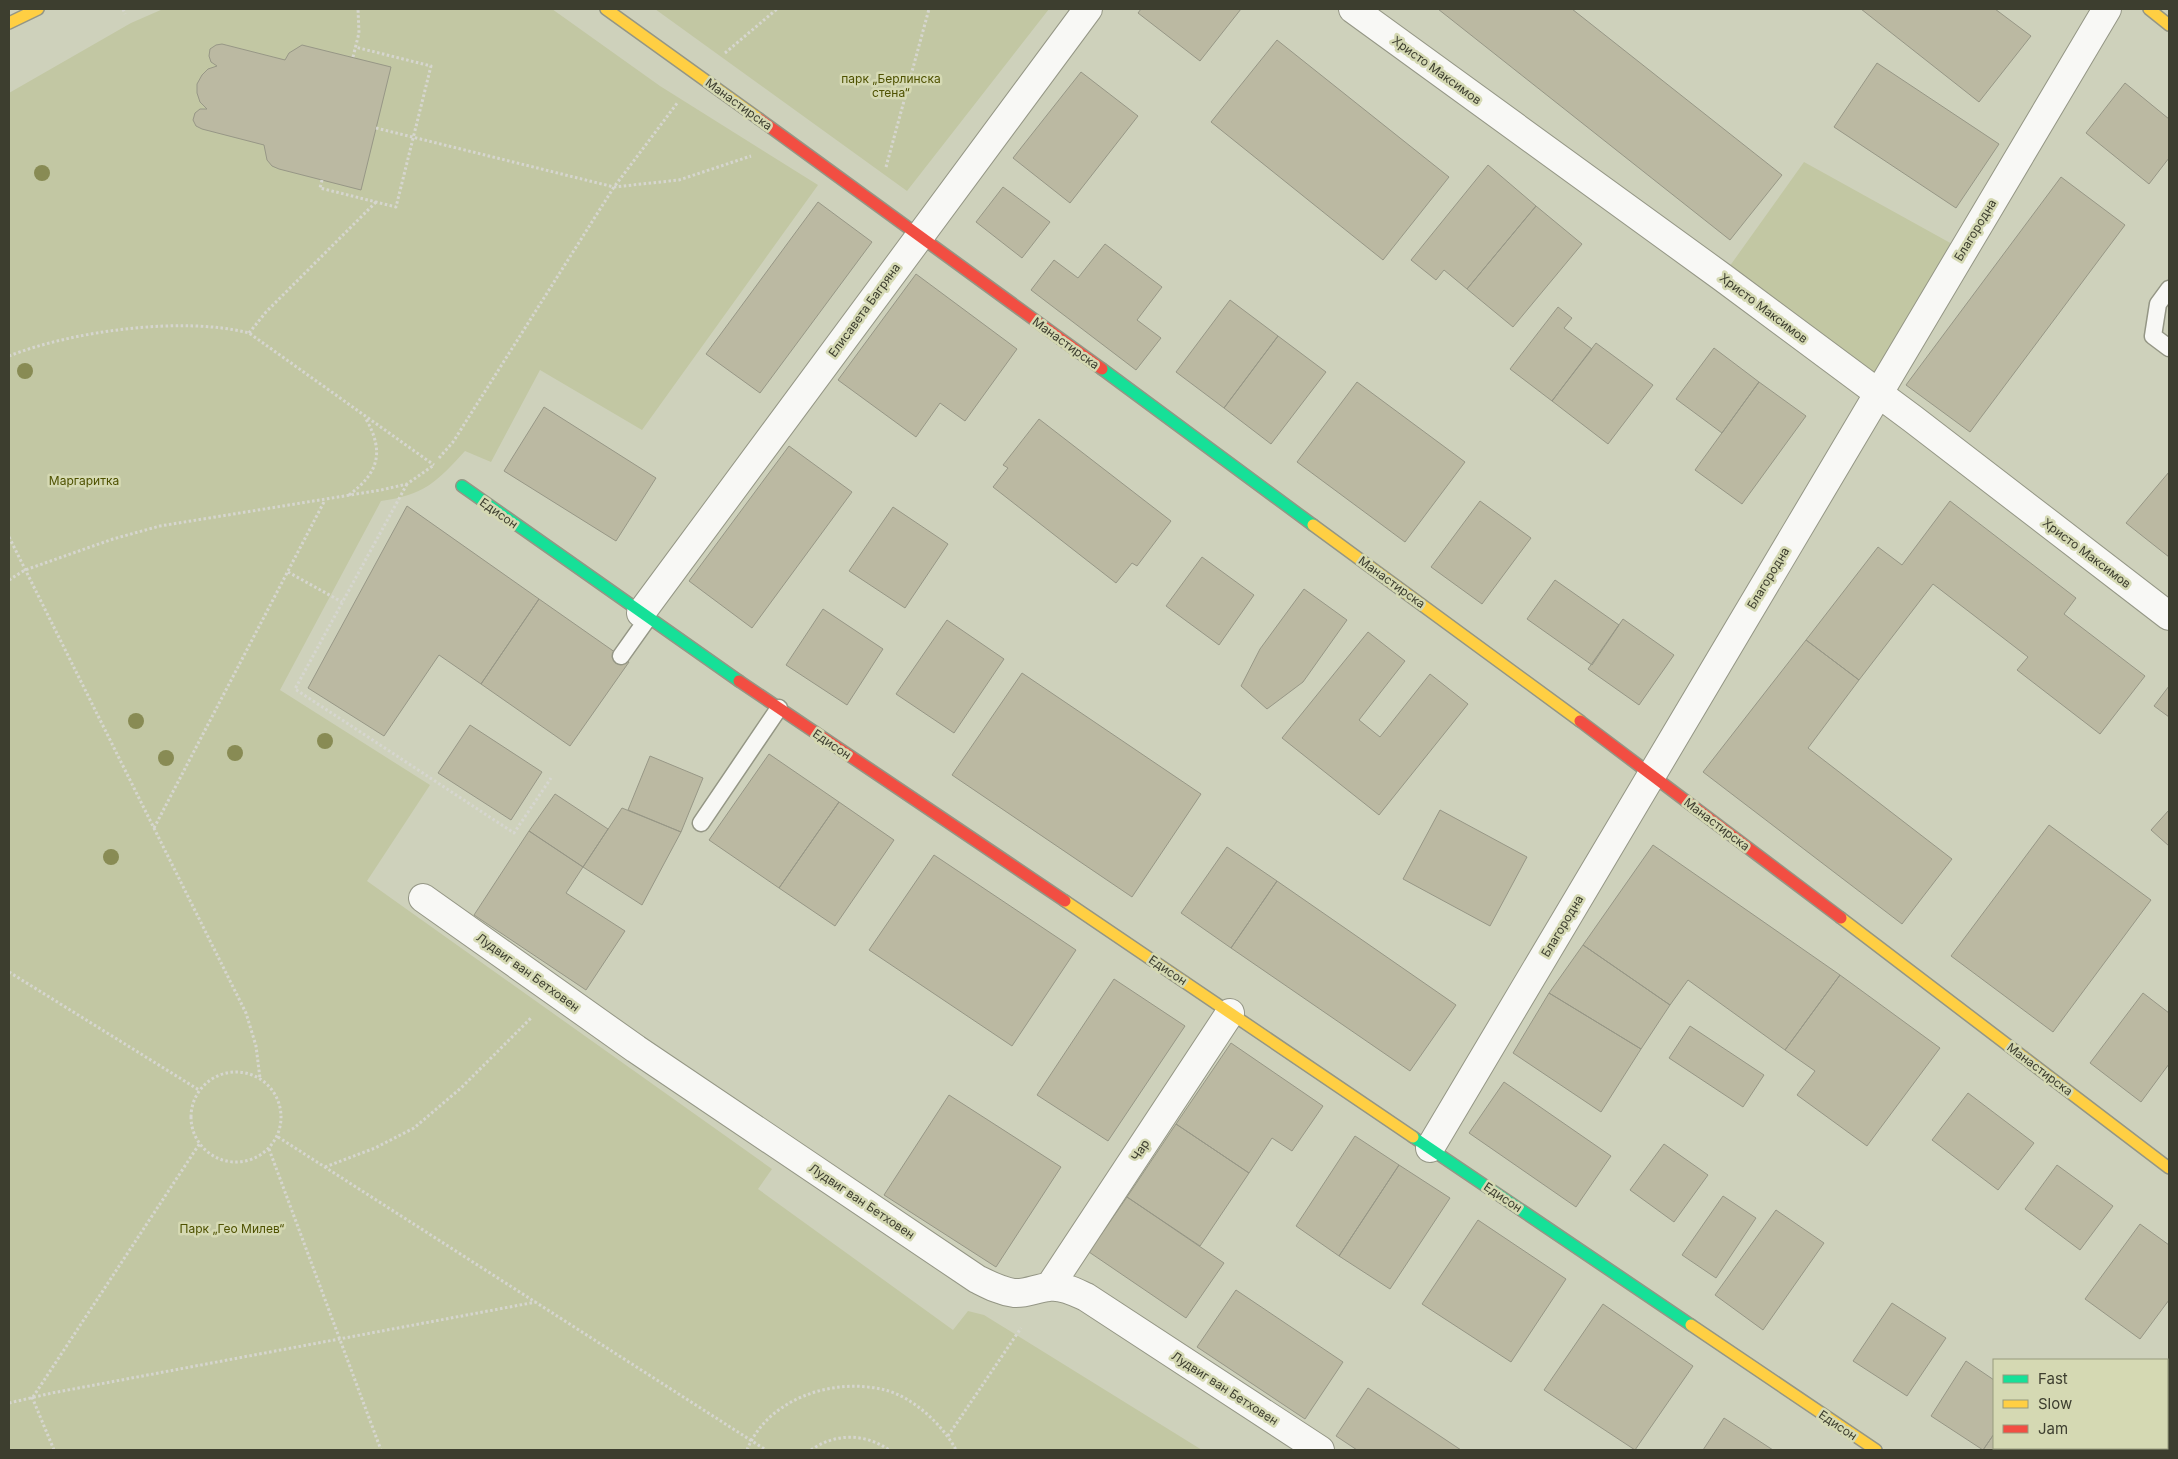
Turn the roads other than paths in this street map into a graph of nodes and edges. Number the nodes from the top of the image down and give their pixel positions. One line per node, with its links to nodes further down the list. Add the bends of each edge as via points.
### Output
1 (38, 9): 7 (street)
2 (606, 9): 9 (street, Манастирска)
3 (1088, 9): 9 (street, Елисавета Багряна)
4 (1353, 9): 12 (street, Христо Максимов)
5 (2107, 9): 12 (street, Благородна)
6 (2149, 9): 8 (street)
7 (9, 23)
8 (2169, 25)
9 (919, 235): 14 (street, Елисавета Багряна); 18 (street, Манастирска)
10 (2169, 289): 11 (lane, via 2158,304 2154,336)
11 (2169, 348)
12 (1878, 393): 15 (street, Христо Максимов); 18 (street, Благородна)
13 (462, 486): 14 (street, Едисон)
14 (644, 616): 16 (lane); 17 (street, Едисон)
15 (2169, 616)
16 (621, 656)
17 (778, 708): 19 (lane); 21 (street, Едисон)
18 (1652, 774): 22 (street, Благородна); 23 (street, Манастирска)
19 (701, 823)
20 (423, 898): 24 (street, Лудвиг ван Бетховен, via 644,1055 978,1279 997,1289 1015,1293)
21 (1230, 1012): 22 (street, Едисон); 24 (street, Чар)
22 (1430, 1148): 26 (street, Едисон)
23 (2169, 1168)
24 (1050, 1286): 25 (street, Лудвиг ван Бетховен, via 1069,1289 1086,1297)
25 (1320, 1450)
26 (1876, 1450)

